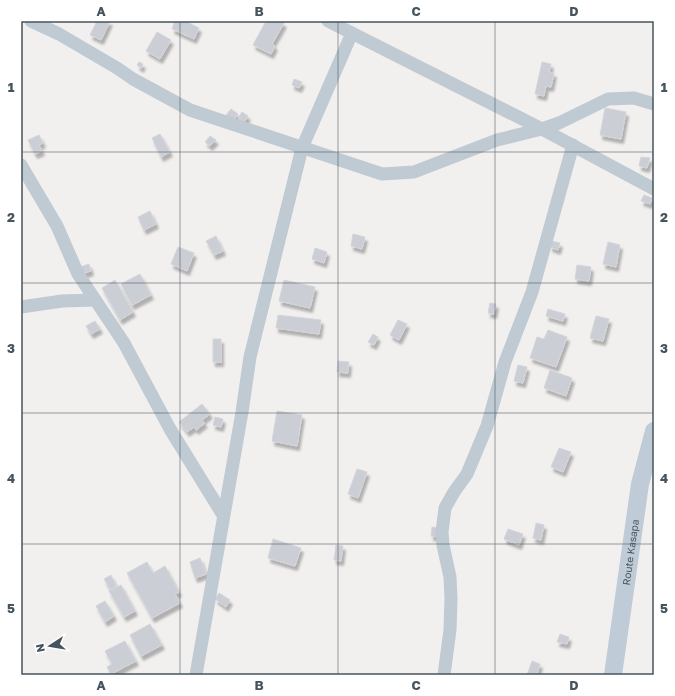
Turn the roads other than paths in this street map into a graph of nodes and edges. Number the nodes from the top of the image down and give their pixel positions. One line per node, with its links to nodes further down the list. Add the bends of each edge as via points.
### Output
1 (31, 21): 7 (street, via 59,34 190,110)
2 (333, 22): 3 (street)
3 (352, 33): 5 (street); 7 (street)
4 (654, 104): 5 (street, via 634,98 608,99)
5 (542, 129): 6 (street); 7 (street, via 497,140 414,172 382,174)
6 (573, 145): 9 (street); 15 (street, via 532,292 505,362 487,426 467,474 446,508 442,532 451,598)
7 (302, 148): 13 (street, via 250,357)
8 (21, 165): 10 (street, via 57,226 78,274)
9 (654, 190)
10 (95, 300): 11 (street, via 62,301); 13 (street, via 124,343 170,429)
11 (21, 307)
12 (654, 431): 16 (main road, Route Kasapa, via 640,484)
13 (223, 515): 14 (street)
14 (196, 675)
15 (444, 675)
16 (613, 675)

